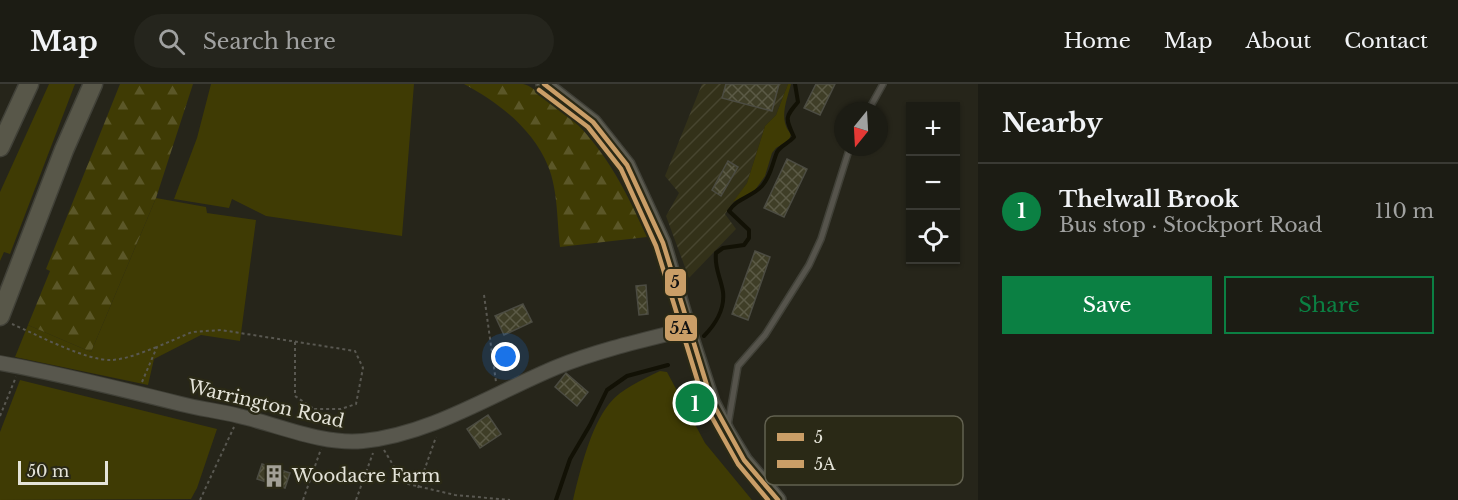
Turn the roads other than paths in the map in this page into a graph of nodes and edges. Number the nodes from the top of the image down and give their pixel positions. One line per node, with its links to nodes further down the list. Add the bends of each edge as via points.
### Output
1 (29, 84): 6 (highway)
2 (93, 84): 8 (highway, via 23,259)
3 (544, 84): 9 (main road, via 593,122 627,165 663,243)
4 (883, 84): 5 (lane)
5 (873, 102)
6 (0, 147)
7 (847, 156): 11 (lane, via 809,265 765,335 738,366)
8 (5, 320)
9 (688, 329): 10 (street, Warrington Road, via 618,346 558,367 417,429 360,441 319,437); 11 (main road, via 702,376)
10 (0, 363)
11 (727, 432): 13 (main road)
12 (765, 485): 14 (main road)
13 (765, 485)
14 (778, 500)

